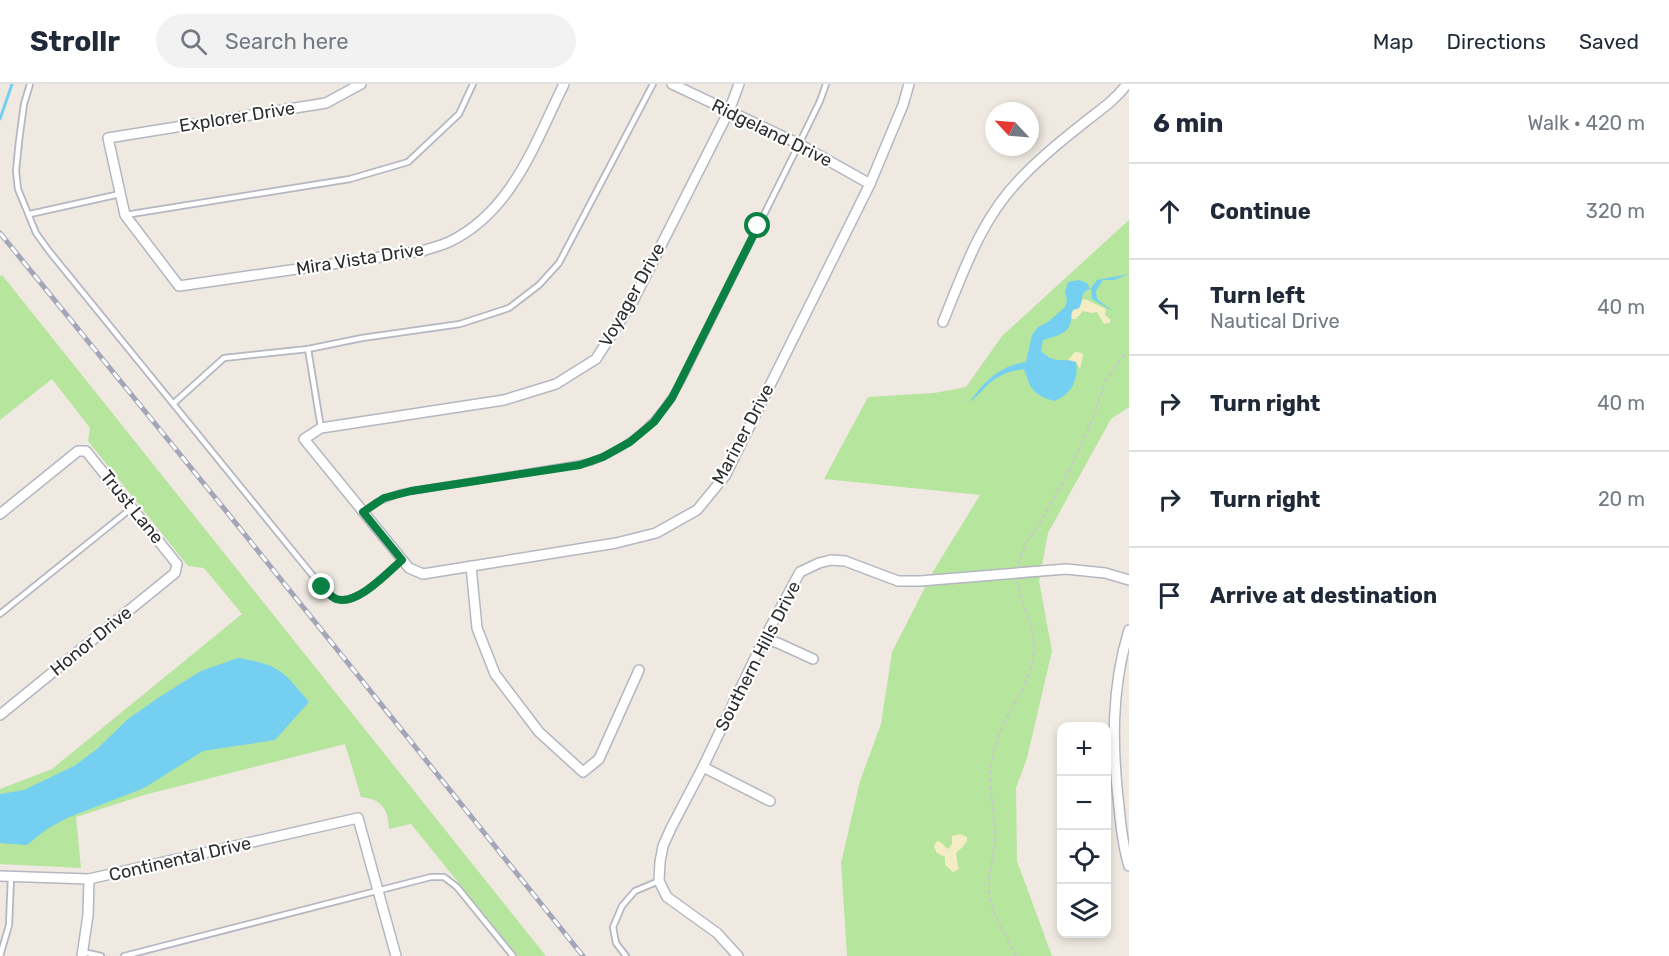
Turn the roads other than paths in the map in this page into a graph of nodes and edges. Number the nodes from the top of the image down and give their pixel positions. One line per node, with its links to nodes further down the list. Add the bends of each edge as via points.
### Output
1 (30, 84): 15 (lane, via 16,171 18,189)
2 (362, 84): 14 (street, Explorer Drive, via 326,103 108,138)
3 (474, 84): 16 (lane, via 459,114 408,162 350,179)
4 (564, 84): 16 (street, Mira Vista Drive, via 518,178 499,205 448,243 422,251 179,286)
5 (653, 84): 18 (lane, via 560,263 539,285 509,308 460,324)
6 (672, 84): 11 (street, Ridgeland Drive)
7 (739, 84): 11 (street, Voyager Drive)
8 (826, 84): 12 (lane)
9 (909, 84): 13 (street, Mariner Drive)
10 (1127, 84): 17 (street, via 1005,196 981,231)
11 (729, 111): 12 (street, Ridgeland Drive); 20 (street, Voyager Drive, via 633,301 596,359 556,384 504,400)
12 (800, 144): 13 (street, Ridgeland Drive); 22 (lane, via 682,380 645,431 620,450 591,462 400,493)
13 (870, 184): 26 (street, Mariner Drive, via 725,476 697,510 656,533 616,543)
14 (120, 194): 15 (lane); 16 (street)
15 (30, 214): 19 (lane, via 36,233 49,251)
16 (125, 215)
17 (943, 322)
18 (308, 349): 19 (lane, via 224,358); 20 (lane)
19 (174, 403): 24 (lane, via 334,598 357,597)
20 (321, 428): 22 (street, Voyager Drive, via 304,439)
21 (133, 507): 23 (street, Trust Lane, via 86,451 78,451); 25 (street, Trust Lane); 28 (lane)
22 (363, 512): 24 (street)
23 (0, 514)
24 (402, 560): 26 (street, Mariner Drive, via 423,574)
25 (177, 564): 33 (street, Honor Drive, via 175,573)
26 (471, 566): 32 (street, via 477,628 495,674 539,732 583,772 599,759)
27 (1129, 580): 30 (street, Southern Hills Drive, via 1085,570 1055,569 898,581 845,561 831,560 800,572)
28 (0, 614)
29 (1129, 630): 36 (street, via 1119,667 1113,724 1121,830)
30 (764, 639): 31 (street); 34 (street, Southern Hills Drive)
31 (813, 658)
32 (639, 669)
33 (0, 715)
34 (703, 767): 35 (street); 40 (street, Southern Hills Drive, via 663,846)
35 (770, 801)
36 (1129, 866)
37 (0, 876): 38 (street, Continental Drive)
38 (11, 877): 39 (street, Continental Drive); 43 (lane, via 9,925)
39 (89, 879): 41 (street, Continental Drive, via 358,818); 42 (street)
40 (659, 881): 48 (lane, via 635,891 622,906 613,927 616,944); 49 (street, via 667,897 717,933)
41 (378, 891): 45 (lane); 46 (street); 47 (lane, via 431,877 444,878 457,887)
42 (83, 954): 44 (lane)
43 (0, 956)
44 (101, 956)
45 (124, 956)
46 (396, 956)
47 (513, 956)
48 (626, 956)
49 (738, 956)

